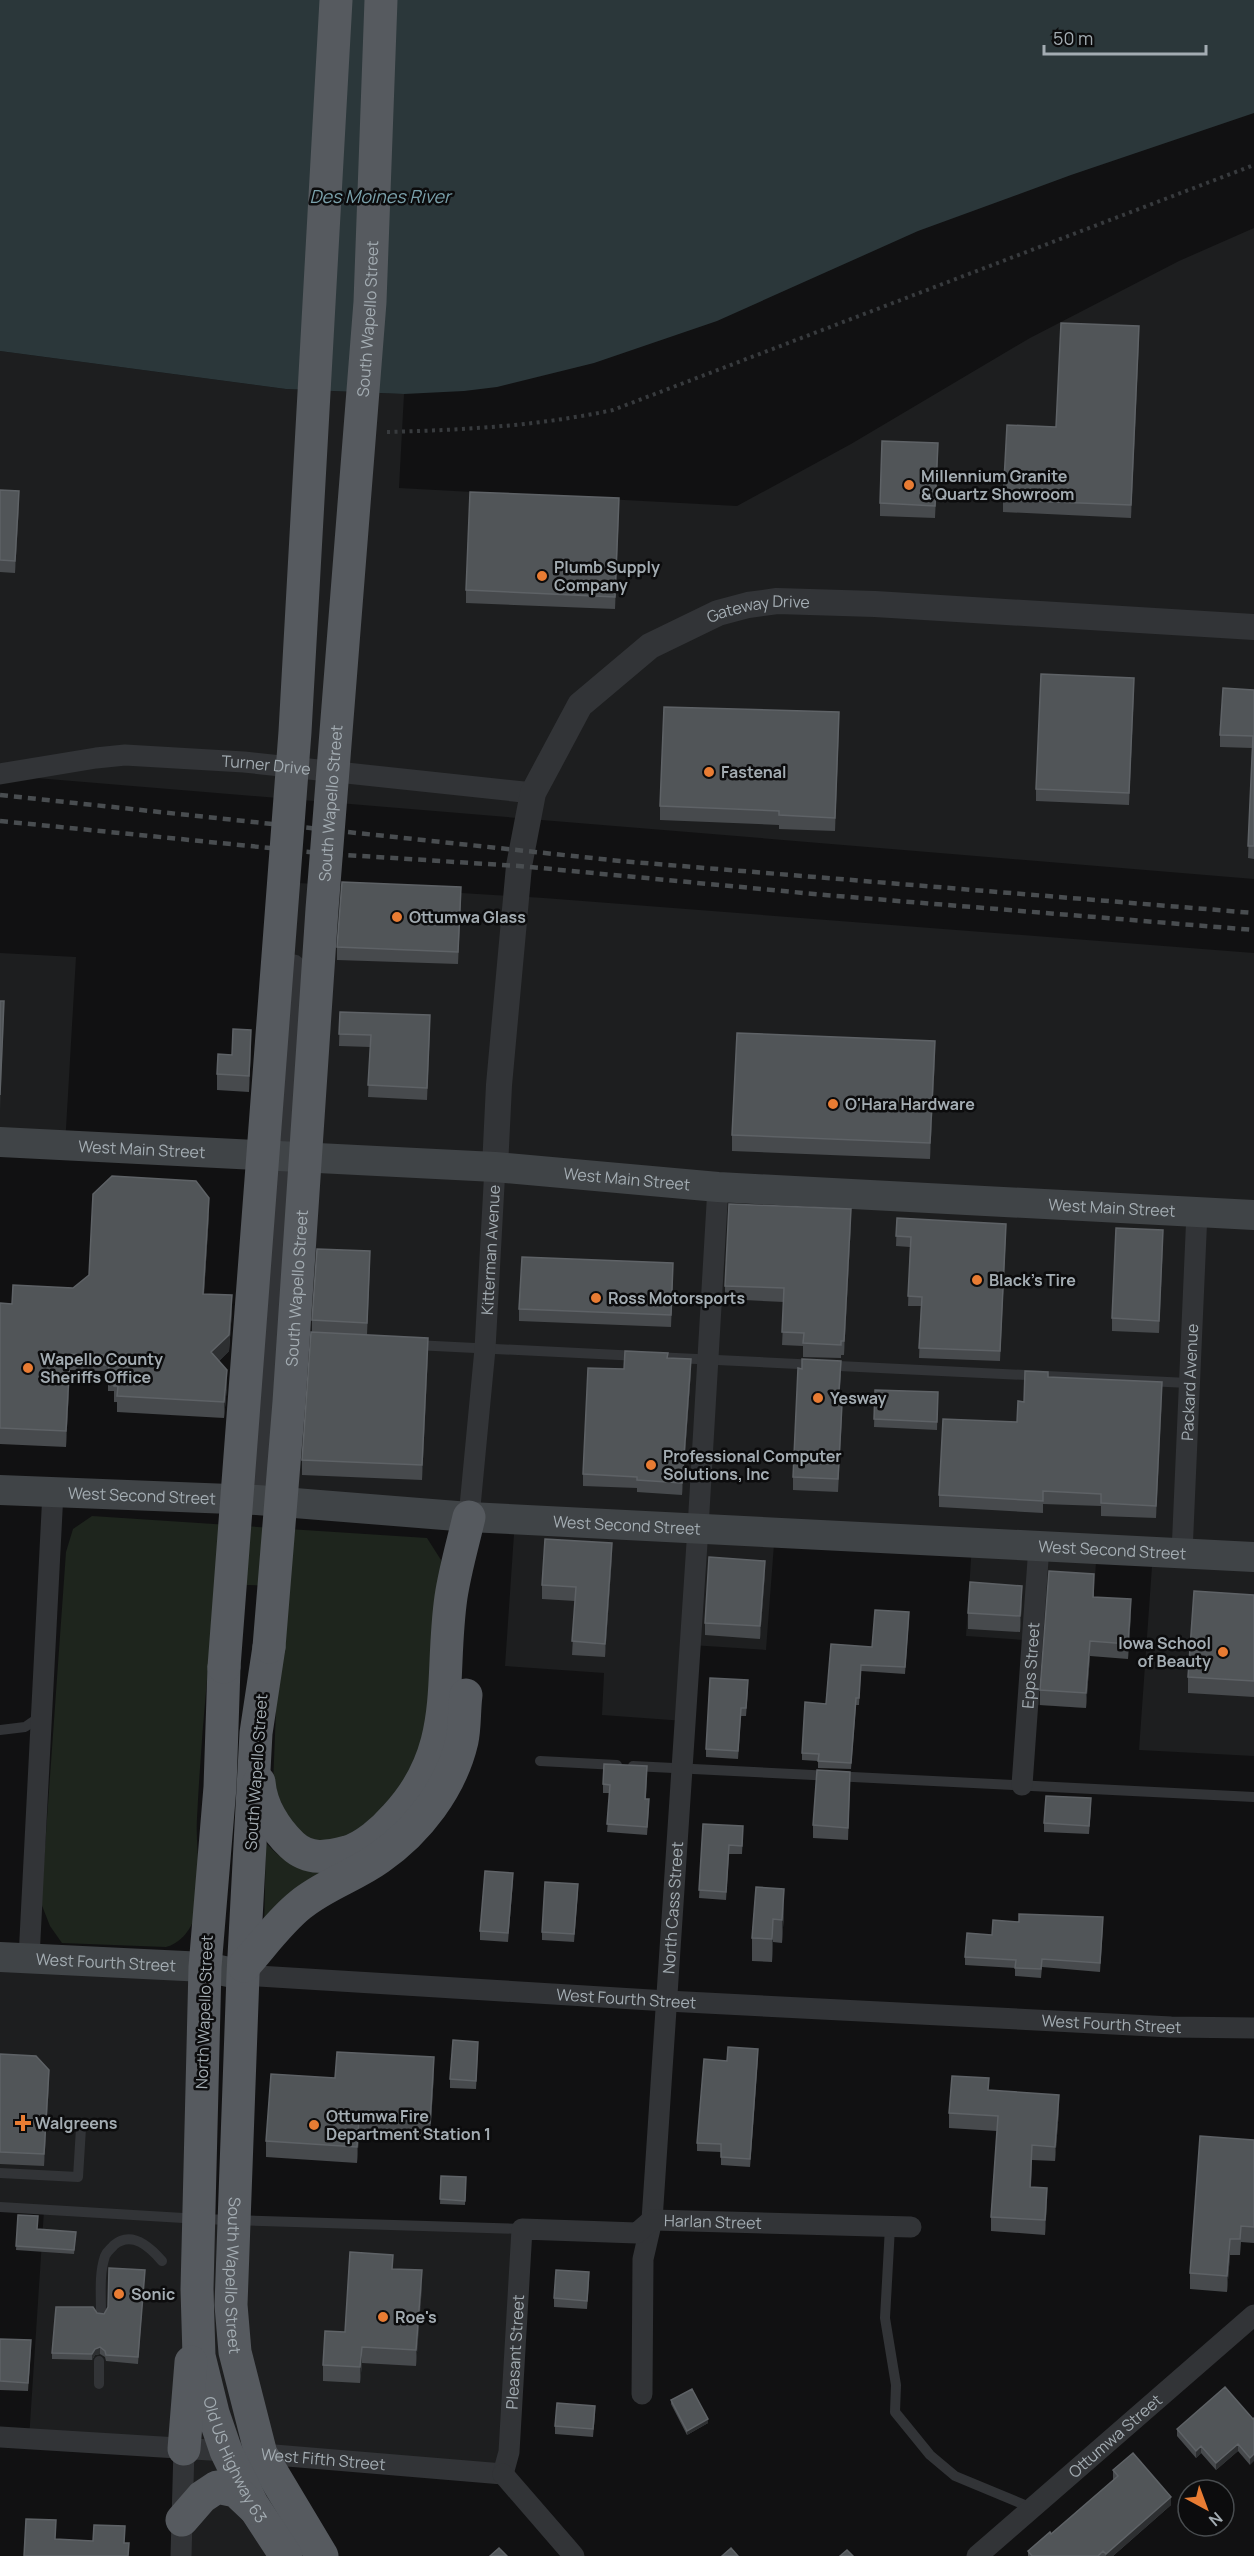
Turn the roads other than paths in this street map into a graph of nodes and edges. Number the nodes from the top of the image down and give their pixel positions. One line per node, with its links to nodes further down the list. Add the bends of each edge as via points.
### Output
1 (336, 0): 36 (highway, North Wapello Street, bridge, via 295,732)
2 (381, 0): 30 (highway, South Wapello Street, bridge, via 370,302 322,909 290,1402 269,1647)
3 (1254, 627): 5 (street, Gateway Drive, via 875,604 777,601 748,605 718,613 650,646 580,705)
4 (0, 774): 5 (street, Turner Drive, via 125,755 244,762)
5 (533, 793): 7 (street, Gateway Drive, via 519,866)
6 (299, 883): 9 (street, South Wapello Street)
7 (508, 982): 10 (street, Kitterman Avenue)
8 (0, 1142): 9 (main road, West Main Street)
9 (281, 1156): 10 (main road, West Main Street); 14 (street, South Wapello Street)
10 (495, 1167): 11 (main road, West Main Street); 17 (street, Kitterman Avenue)
11 (718, 1186): 12 (main road, West Main Street); 18 (street, North Cass Street)
12 (1197, 1212): 13 (main road, West Main Street); 19 (street, Packard Avenue)
13 (1254, 1215)
14 (268, 1338): 15 (lane); 22 (street, South Wapello Street)
15 (303, 1340)
16 (405, 1345): 17 (lane)
17 (485, 1348): 18 (lane); 23 (street, Kitterman Avenue)
18 (708, 1360): 19 (lane); 24 (street, North Cass Street)
19 (1188, 1383): 26 (street, Packard Avenue)
20 (0, 1490): 21 (main road, West Second Street)
21 (53, 1492): 22 (main road, West Second Street); 28 (street)
22 (257, 1500): 23 (main road, West Second Street)
23 (470, 1517): 24 (main road, West Second Street); 30 (highway, via 451,1597 443,1720 433,1759 411,1800 386,1827 352,1851 325,1858 298,1851 279,1833 260,1795); 37 (highway, via 472,1578 462,1741 442,1791 425,1817 379,1859 299,1906)
24 (698, 1528): 25 (main road, West Second Street); 32 (street, North Cass Street)
25 (1039, 1546): 26 (main road, West Second Street); 33 (street, Epps Street)
26 (1182, 1553): 27 (main road, West Second Street)
27 (1254, 1557)
28 (42, 1716): 29 (lane, via 25,1727); 35 (street)
29 (0, 1730)
30 (256, 1733): 37 (highway, South Wapello Street)
31 (540, 1761): 32 (lane)
32 (682, 1768): 33 (lane); 38 (street, North Cass Street)
33 (1022, 1785): 34 (lane)
34 (1254, 1797)
35 (14, 1958): 36 (main road, West Fourth Street)
36 (205, 1967): 37 (main road, West Fourth Street); 43 (highway, North Wapello Street)
37 (244, 1970): 38 (street, West Fourth Street); 44 (highway, South Wapello Street)
38 (667, 2001): 39 (street, West Fourth Street); 45 (street, North Cass Street)
39 (1254, 2028)
40 (81, 2128): 41 (lane, via 78,2177)
41 (0, 2173)
42 (0, 2207): 43 (lane)
43 (200, 2219): 44 (lane); 50 (highway, North Wapello Street)
44 (233, 2220): 48 (lane); 61 (highway, South Wapello Street, via 231,2305 235,2352)
45 (652, 2220): 46 (street, Harlan Street); 48 (street, Harlan Street, via 637,2233); 57 (street, North Cass Street, via 642,2259)
46 (890, 2226): 47 (street, Harlan Street); 63 (lane, via 885,2318 896,2385 895,2412 930,2455 955,2476)
47 (911, 2227)
48 (522, 2229): 62 (street, Pleasant Street, via 509,2452)
49 (162, 2261): 51 (lane, via 149,2246 135,2239 120,2241 106,2253 101,2274)
50 (197, 2289): 54 (highway, North Wapello Street); 59 (highway)
51 (101, 2313)
52 (1254, 2313): 53 (lane); 63 (street, Ottumwa Street)
53 (1225, 2336)
54 (199, 2356): 60 (highway, Old US Highway 63)
55 (99, 2361): 56 (lane)
56 (99, 2384)
57 (642, 2394)
58 (0, 2437): 59 (street, West Fifth Street)
59 (184, 2449): 60 (street, West Fifth Street); 65 (street)
60 (226, 2451): 61 (street, West Fifth Street); 64 (highway, Old US Highway 63)
61 (261, 2454): 62 (street, West Fifth Street); 68 (highway, South Wapello Street)
62 (503, 2474): 69 (street)
63 (1032, 2508): 70 (street, Ottumwa Street)
64 (257, 2511): 65 (highway, via 236,2491 217,2487 202,2497); 67 (highway, Old US Highway 63)
65 (182, 2520): 66 (street)
66 (181, 2556)
67 (286, 2556)
68 (322, 2556)
69 (574, 2556)
70 (977, 2556)

